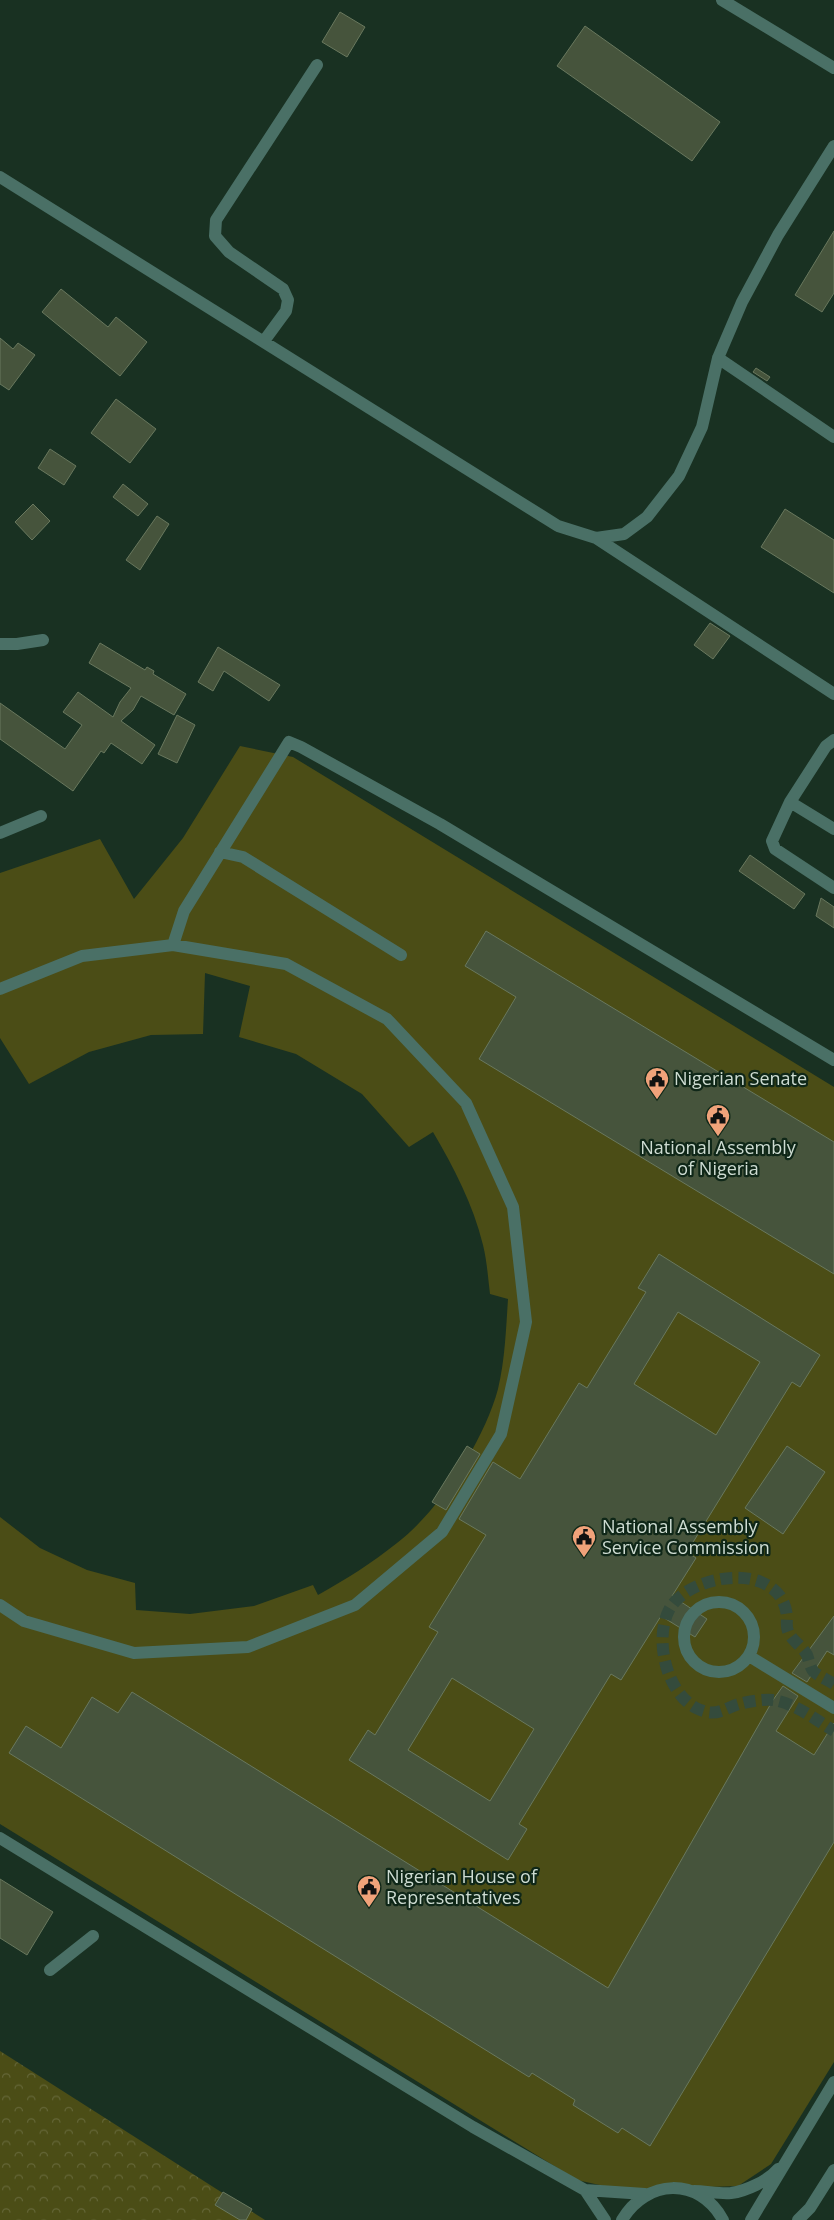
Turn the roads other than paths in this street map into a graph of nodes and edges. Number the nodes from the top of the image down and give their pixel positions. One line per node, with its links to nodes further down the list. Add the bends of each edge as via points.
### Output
1 (722, 0): 3 (street)
2 (317, 65): 6 (street, via 216,220 216,236 229,252 283,289 288,300 286,311)
3 (834, 68)
4 (834, 146): 7 (street, via 778,235 742,302)
5 (0, 177): 6 (street)
6 (264, 341): 9 (street, via 558,526)
7 (718, 358): 8 (street); 9 (street, via 702,427 679,476 647,517 624,534)
8 (834, 437)
9 (596, 538): 12 (street)
10 (43, 640): 11 (street)
11 (0, 644)
12 (834, 694)
13 (834, 740): 14 (street, via 826,746)
14 (790, 802): 16 (street); 19 (street, via 772,840 775,849)
15 (41, 816): 17 (street)
16 (834, 830)
17 (0, 833)
18 (220, 852): 20 (street, via 184,912); 21 (street, via 243,858); 23 (street, via 289,742 440,824)
19 (834, 888)
20 (173, 945): 22 (street, via 82,956); 24 (street, via 286,964 387,1019 466,1103 514,1207 526,1322 501,1434 442,1532 355,1606 248,1648 134,1653 24,1621)
21 (401, 955)
22 (0, 990)
23 (834, 1060)
24 (0, 1605)
25 (749, 1656): 25 (street, via 754,1645 751,1621 734,1605 710,1603 690,1616 684,1639 689,1655 700,1667 721,1673 737,1667); 26 (street)
26 (834, 1708)
27 (0, 1838): 33 (street, via 464,2122)
28 (93, 1936): 29 (street)
29 (50, 1970)
30 (834, 2082): 31 (street)
31 (789, 2156): 34 (street, via 773,2175 746,2189 731,2193); 39 (street)
32 (834, 2170): 40 (street, via 810,2208)
33 (585, 2190): 35 (street); 36 (street)
34 (692, 2190): 35 (street, via 668,2187); 38 (street, via 706,2198)
35 (645, 2194): 37 (street, via 630,2207)
36 (605, 2220)
37 (622, 2220)
38 (723, 2220)
39 (750, 2220)
40 (798, 2220)

